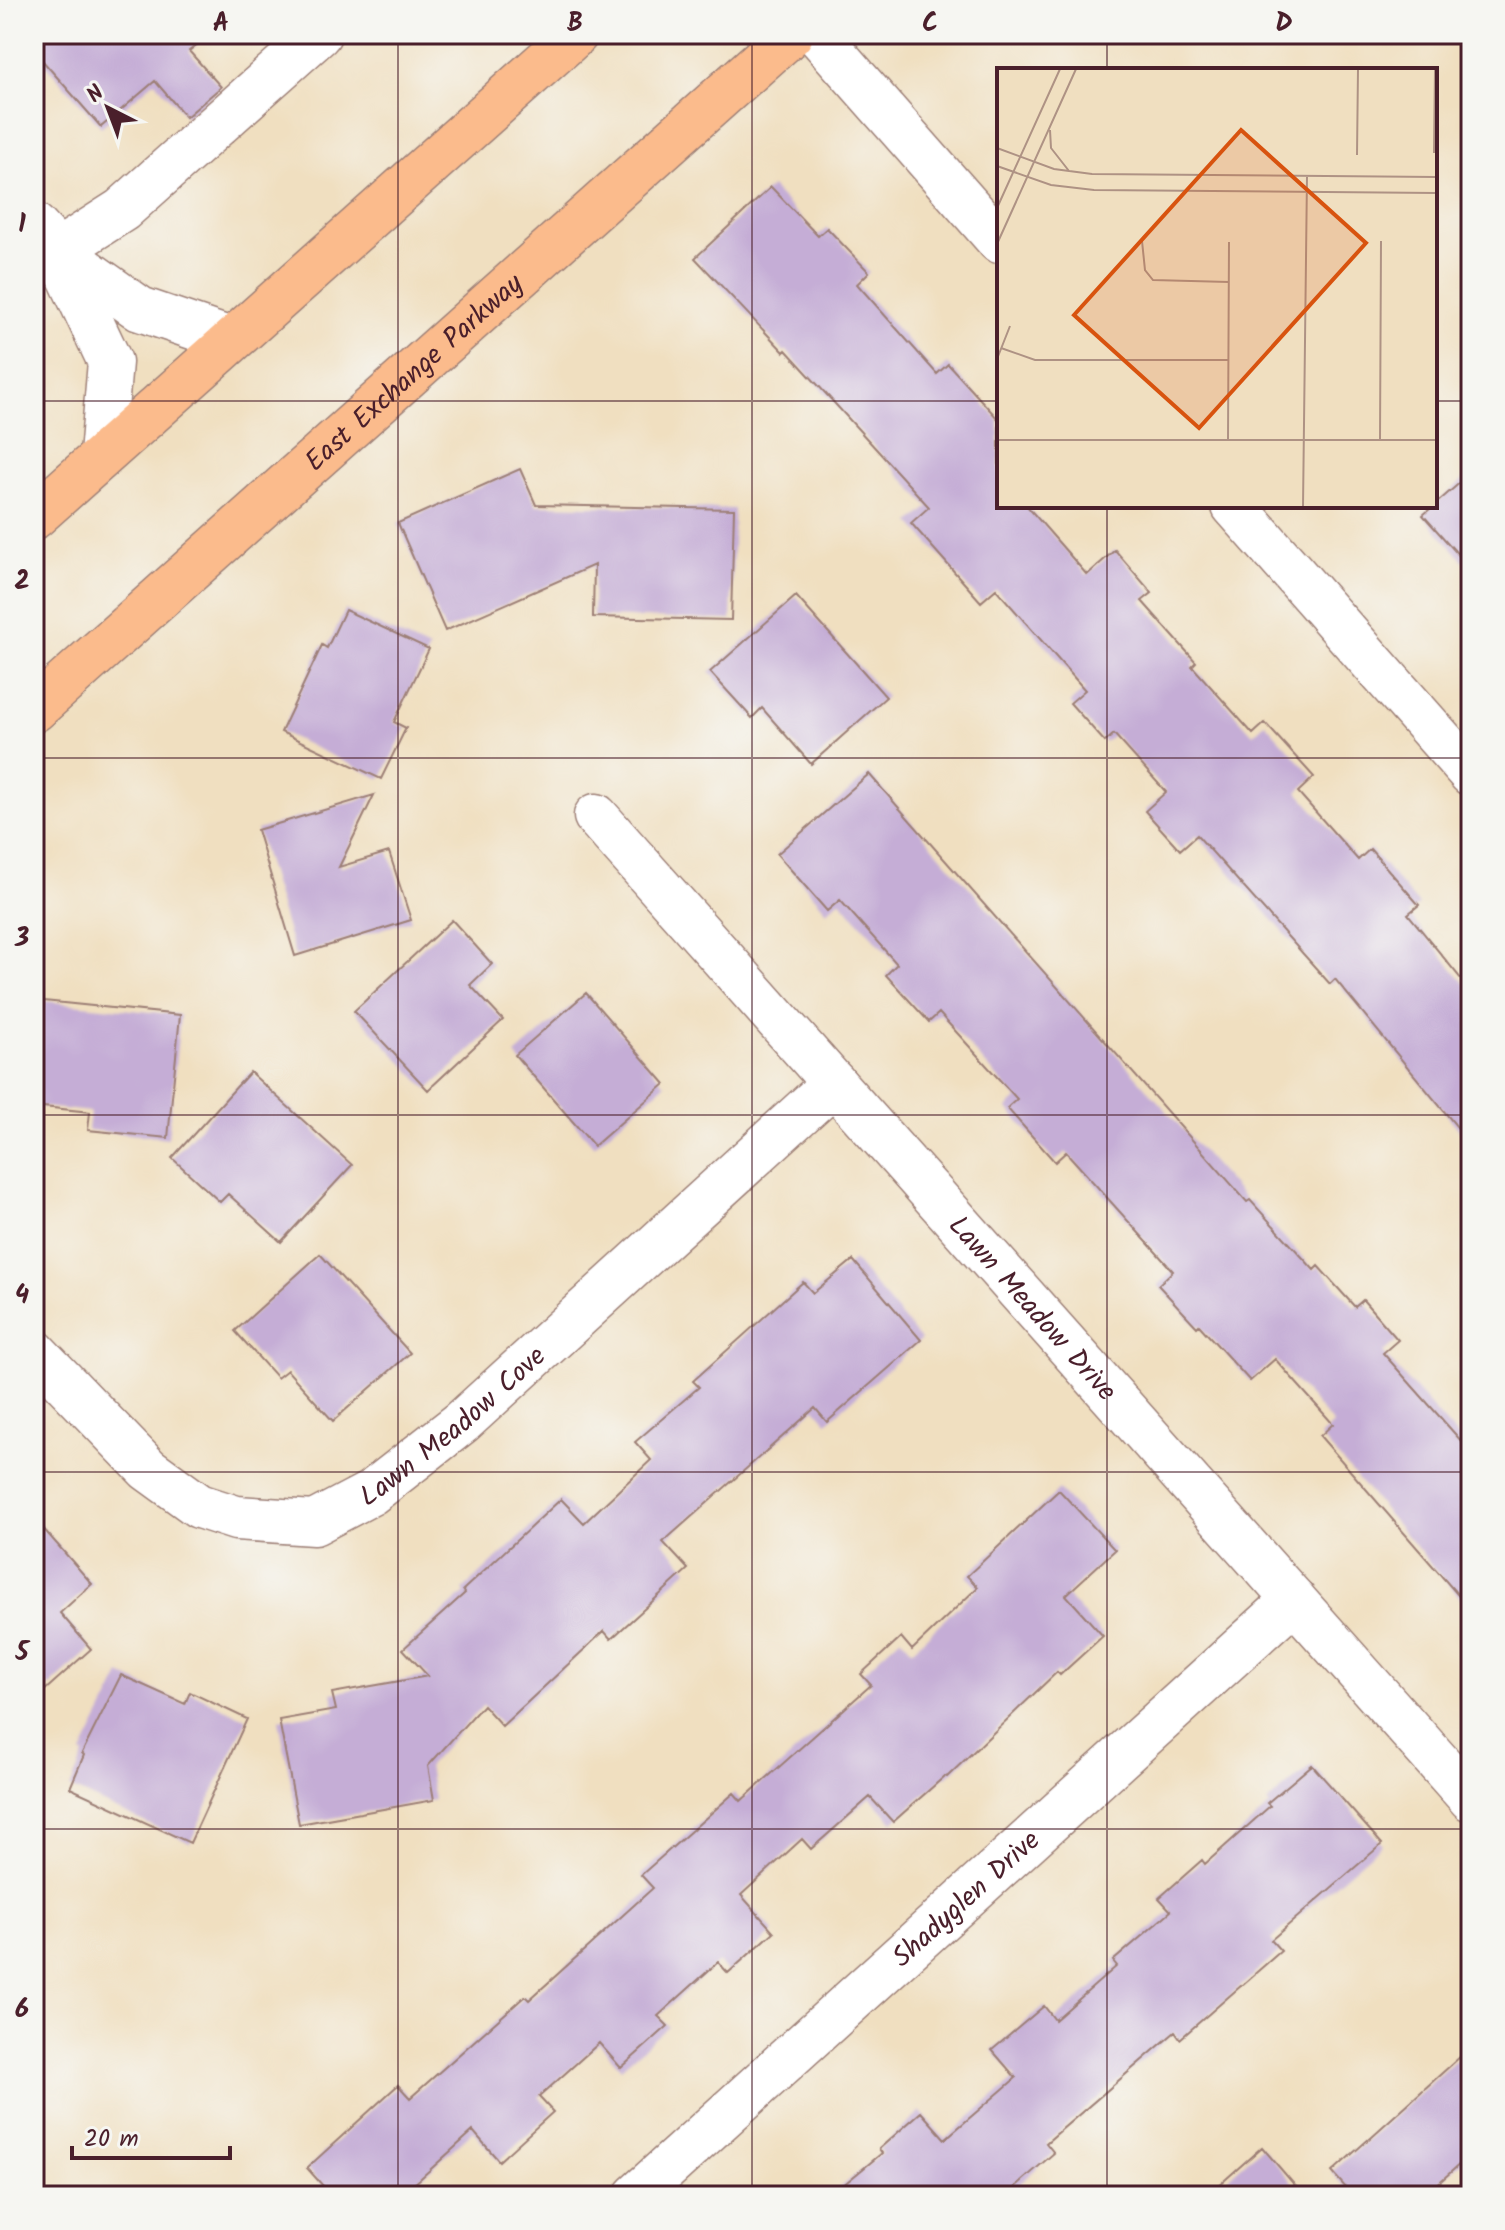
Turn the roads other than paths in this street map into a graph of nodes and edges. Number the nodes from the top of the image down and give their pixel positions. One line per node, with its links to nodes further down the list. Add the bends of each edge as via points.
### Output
1 (319, 34): 5 (street, via 122,210)
2 (576, 34): 7 (main road)
3 (791, 34): 11 (main road, East Exchange Parkway)
4 (817, 34): 6 (street)
5 (46, 238): 7 (street, via 140,309); 8 (street, via 110,362)
6 (997, 239)
7 (231, 340): 8 (main road)
8 (102, 455): 10 (main road)
9 (1236, 508): 12 (street)
10 (34, 517)
11 (34, 710)
12 (1471, 774)
13 (596, 816): 14 (street, Lawn Meadow Drive)
14 (834, 1083): 15 (street, Lawn Meadow Cove, via 462,1422 371,1493 314,1523 236,1518 199,1506 148,1469); 16 (street, Lawn Meadow Drive)
15 (34, 1351)
16 (1294, 1600): 17 (street, Lawn Meadow Drive); 18 (street, Shadyglen Drive)
17 (1471, 1799)
18 (636, 2196)

